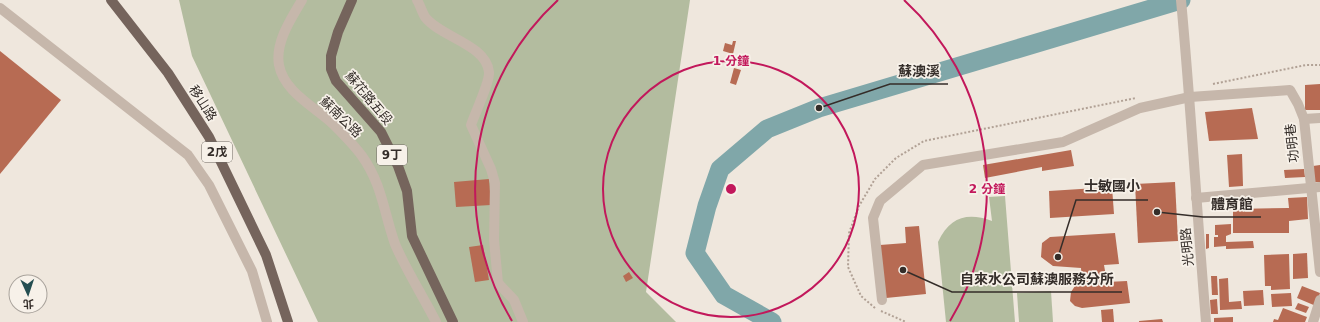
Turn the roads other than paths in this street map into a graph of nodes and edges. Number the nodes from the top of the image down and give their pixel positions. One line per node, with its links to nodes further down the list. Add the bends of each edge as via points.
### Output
1 (111, 0): 16 (main road, 移山路 / 2戊, via 168,73 209,137 266,255)
2 (302, 0): 17 (street, 蘇南公路, via 286,28 280,47 279,64 283,78 296,93 334,125 362,156 381,190 396,244)
3 (352, 0): 18 (main road, 蘇花路五段 / 9丁, via 338,32 331,56 331,69 336,81 382,132 407,191 412,236)
4 (417, 0): 19 (street, via 425,17 442,31 473,47 486,63 489,72 471,125 495,183 494,240 498,283 514,300)
5 (1181, 0): 7 (street, 光明路)
6 (0, 8): 15 (street, via 188,155 209,185 252,272)
7 (1190, 97): 9 (street, 功明巷, via 1290,90); 11 (street, 光明路); 13 (street, via 1140,108 1063,142 923,165 880,201 873,218)
8 (1320, 118): 9 (street)
9 (1304, 119): 10 (street, 功明巷)
10 (1315, 188): 11 (street); 12 (street, 功明巷)
11 (1196, 198): 20 (street, 光明路)
12 (1320, 272)
13 (882, 300)
14 (1320, 300): 21 (street)
15 (267, 322)
16 (288, 322)
17 (436, 322)
18 (453, 322)
19 (523, 322)
20 (1206, 322)
21 (1313, 322)

